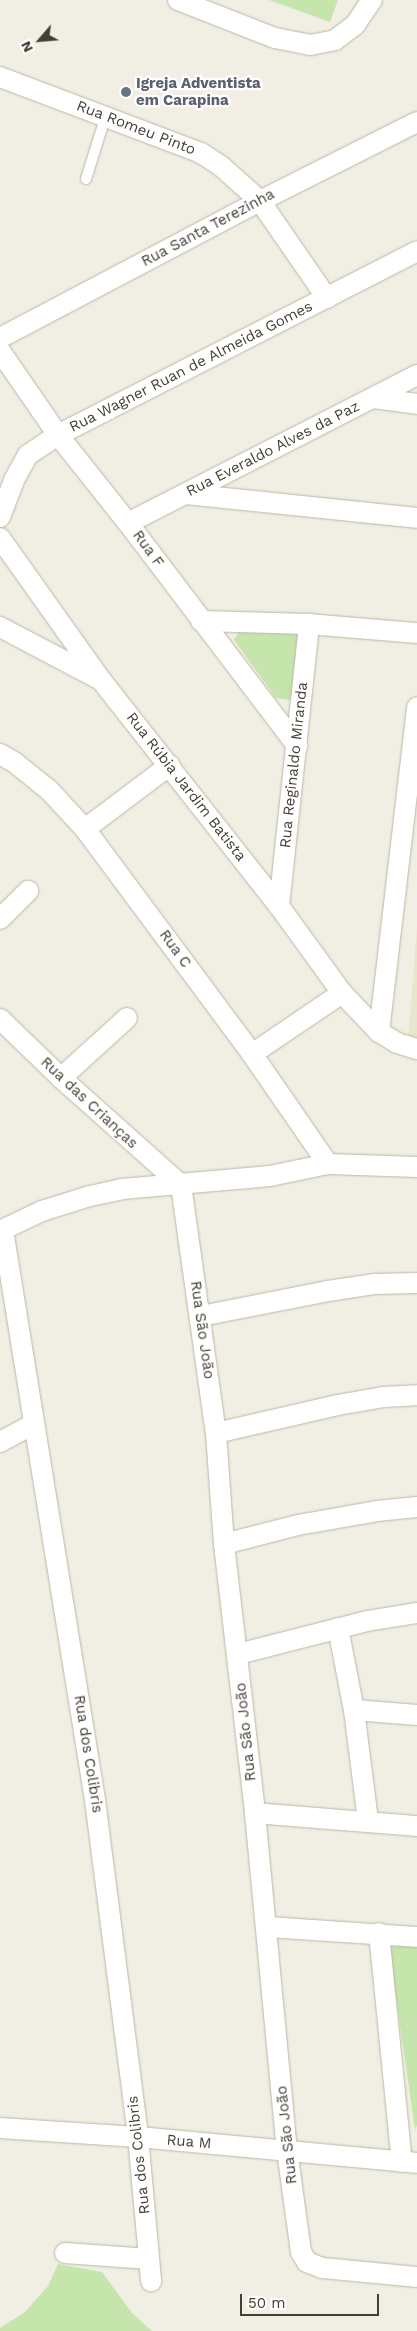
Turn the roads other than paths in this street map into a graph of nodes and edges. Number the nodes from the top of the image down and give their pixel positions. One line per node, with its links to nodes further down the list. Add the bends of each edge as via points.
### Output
1 (178, 0): 2 (street, via 275,38 310,45 335,40 355,25)
2 (372, 0)
3 (0, 77): 4 (street, Rua Romeu Pinto)
4 (106, 115): 6 (lane); 7 (street, Rua Romeu Pinto, via 201,152)
5 (417, 122): 7 (street, Rua Santa Terezinha)
6 (86, 179)
7 (260, 201): 9 (street, Rua Romeu Pinto); 10 (street, Rua Santa Terezinha)
8 (417, 251): 9 (street, Rua Wagner Ruan de Almeida Gomes)
9 (327, 298): 15 (street, Rua Wagner Ruan de Almeida Gomes)
10 (0, 338)
11 (0, 351): 15 (street, Rua F)
12 (417, 375): 13 (street, Rua Everaldo Alves da Paz)
13 (374, 398): 14 (street); 16 (street, Rua Everaldo Alves da Paz)
14 (417, 404)
15 (58, 435): 17 (street, Rua Wagner Ruan de Almeida Gomes, via 28,455); 19 (street, Rua F)
16 (186, 494): 18 (street); 19 (street, Rua Everaldo Alves da Paz)
17 (0, 517)
18 (417, 518)
19 (128, 523): 21 (street, Rua F)
20 (0, 538): 25 (street, Rua Rúbia Jardim Batista)
21 (201, 621): 22 (street); 27 (street, Rua F)
22 (309, 624): 24 (street); 27 (street, Rua Reginaldo Miranda)
23 (0, 627): 25 (street)
24 (417, 633)
25 (101, 680): 29 (street, Rua Rúbia Jardim Batista)
26 (417, 707): 37 (street)
27 (297, 746): 32 (street, Rua Reginaldo Miranda)
28 (0, 754): 30 (street, Rua C, via 49,790)
29 (170, 765): 30 (street); 32 (street, Rua Rúbia Jardim Batista)
30 (86, 828): 39 (street, Rua C)
31 (28, 891): 33 (street)
32 (279, 906): 34 (street, Rua Rúbia Jardim Batista)
33 (0, 918)
34 (342, 993): 37 (street, Rua Rúbia Jardim Batista); 39 (street)
35 (127, 1018): 40 (street)
36 (0, 1019): 40 (street, Rua das Crianças)
37 (379, 1032): 38 (street, Rua Rúbia Jardim Batista, via 397,1043)
38 (417, 1049)
39 (252, 1054): 41 (street, Rua C)
40 (61, 1078): 43 (street, Rua das Crianças)
41 (328, 1164): 42 (street); 43 (street, via 270,1176)
42 (417, 1167)
43 (181, 1185): 44 (street, via 122,1189 90,1196 42,1211); 46 (street, Rua São João)
44 (1, 1230): 48 (street, Rua dos Colibris)
45 (417, 1283): 46 (street, via 375,1284 328,1291)
46 (201, 1316): 49 (street, Rua São João)
47 (417, 1396): 49 (street, via 338,1404)
48 (34, 1424): 50 (street); 65 (street, Rua dos Colibris, via 95,1800)
49 (216, 1433): 52 (street, Rua São João)
50 (0, 1442)
51 (417, 1507): 52 (street, via 298,1525)
52 (224, 1544): 55 (street, Rua São João)
53 (417, 1613): 54 (street, via 366,1620)
54 (338, 1628): 55 (street); 56 (street)
55 (238, 1654): 58 (street, Rua São João)
56 (354, 1710): 57 (street); 59 (street)
57 (417, 1715)
58 (255, 1813): 59 (street); 61 (street, Rua São João)
59 (368, 1821): 60 (street)
60 (417, 1826)
61 (267, 1927): 62 (street); 66 (street, Rua São João)
62 (378, 1933): 63 (street); 67 (street)
63 (417, 1936)
64 (0, 2128): 65 (street, Rua M)
65 (138, 2137): 66 (street, Rua M); 69 (street, Rua dos Colibris)
66 (287, 2150): 67 (street, Rua M); 70 (street, Rua São João, via 301,2252 307,2262 322,2268)
67 (412, 2158)
68 (65, 2253): 69 (street)
69 (149, 2259): 71 (street, Rua dos Colibris)
70 (417, 2277)
71 (151, 2281)

